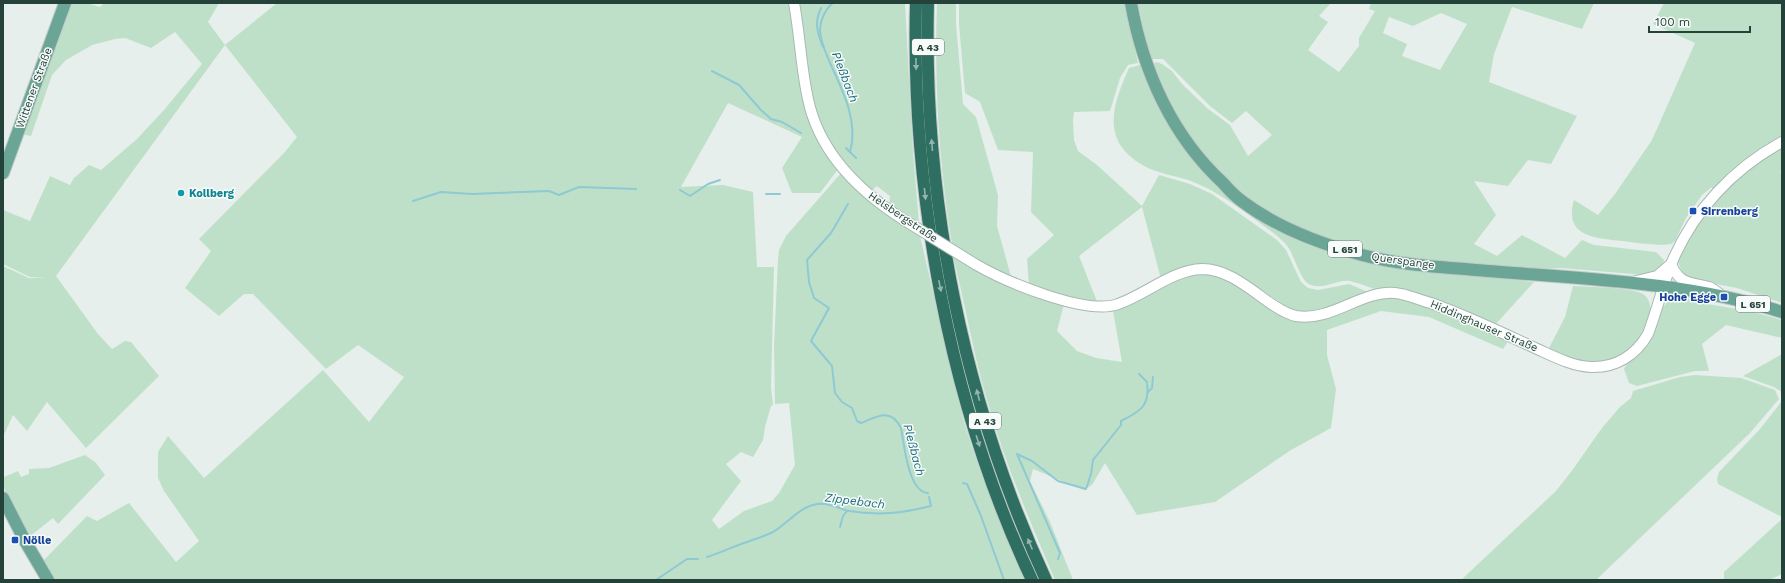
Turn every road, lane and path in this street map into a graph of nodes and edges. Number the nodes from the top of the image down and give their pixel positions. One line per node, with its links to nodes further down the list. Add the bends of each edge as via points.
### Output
1 (65, 3): 7 (main road, Wittener Straße)
2 (794, 3): 8 (street, Helsbergstraße, bridge, via 808,100 821,136 842,168 880,204)
3 (916, 3): 16 (highway, A 43, one-way to 16, via 917,95 921,151 937,275 959,376 976,435 1002,508)
4 (928, 3): 17 (highway, A 43, one-way to 4, via 999,463 979,401 958,318 940,218 932,148 928,92)
5 (1131, 3): 10 (main road, Querspange / L 651, via 1145,62 1162,102 1179,132 1214,175 1242,202 1277,224 1315,240 1364,255 1414,264)
6 (1782, 142): 9 (street, Hiddinghauser Straße, via 1756,157 1715,194 1697,217)
7 (3, 173)
8 (975, 264): 11 (street, Hiddinghauser Straße, via 1012,283 1098,307 1116,305 1181,274 1202,269 1216,271 1236,279 1284,312 1295,316 1316,316 1373,296 1395,293 1455,312 1562,360 1591,367 1616,363 1635,352 1648,334)
9 (1671, 264): 10 (street, Hiddinghauser Straße, via 1657,276); 11 (street, Hiddinghauser Straße); 12 (street, via 1680,279 1711,288)
10 (1626, 283): 11 (main road, Querspange / L 651)
11 (1665, 287): 12 (main road, L 651)
12 (1724, 297): 13 (main road, L 651)
13 (1782, 312)
14 (3, 498): 15 (main road)
15 (48, 580)
16 (1032, 580)
17 (1046, 580)

